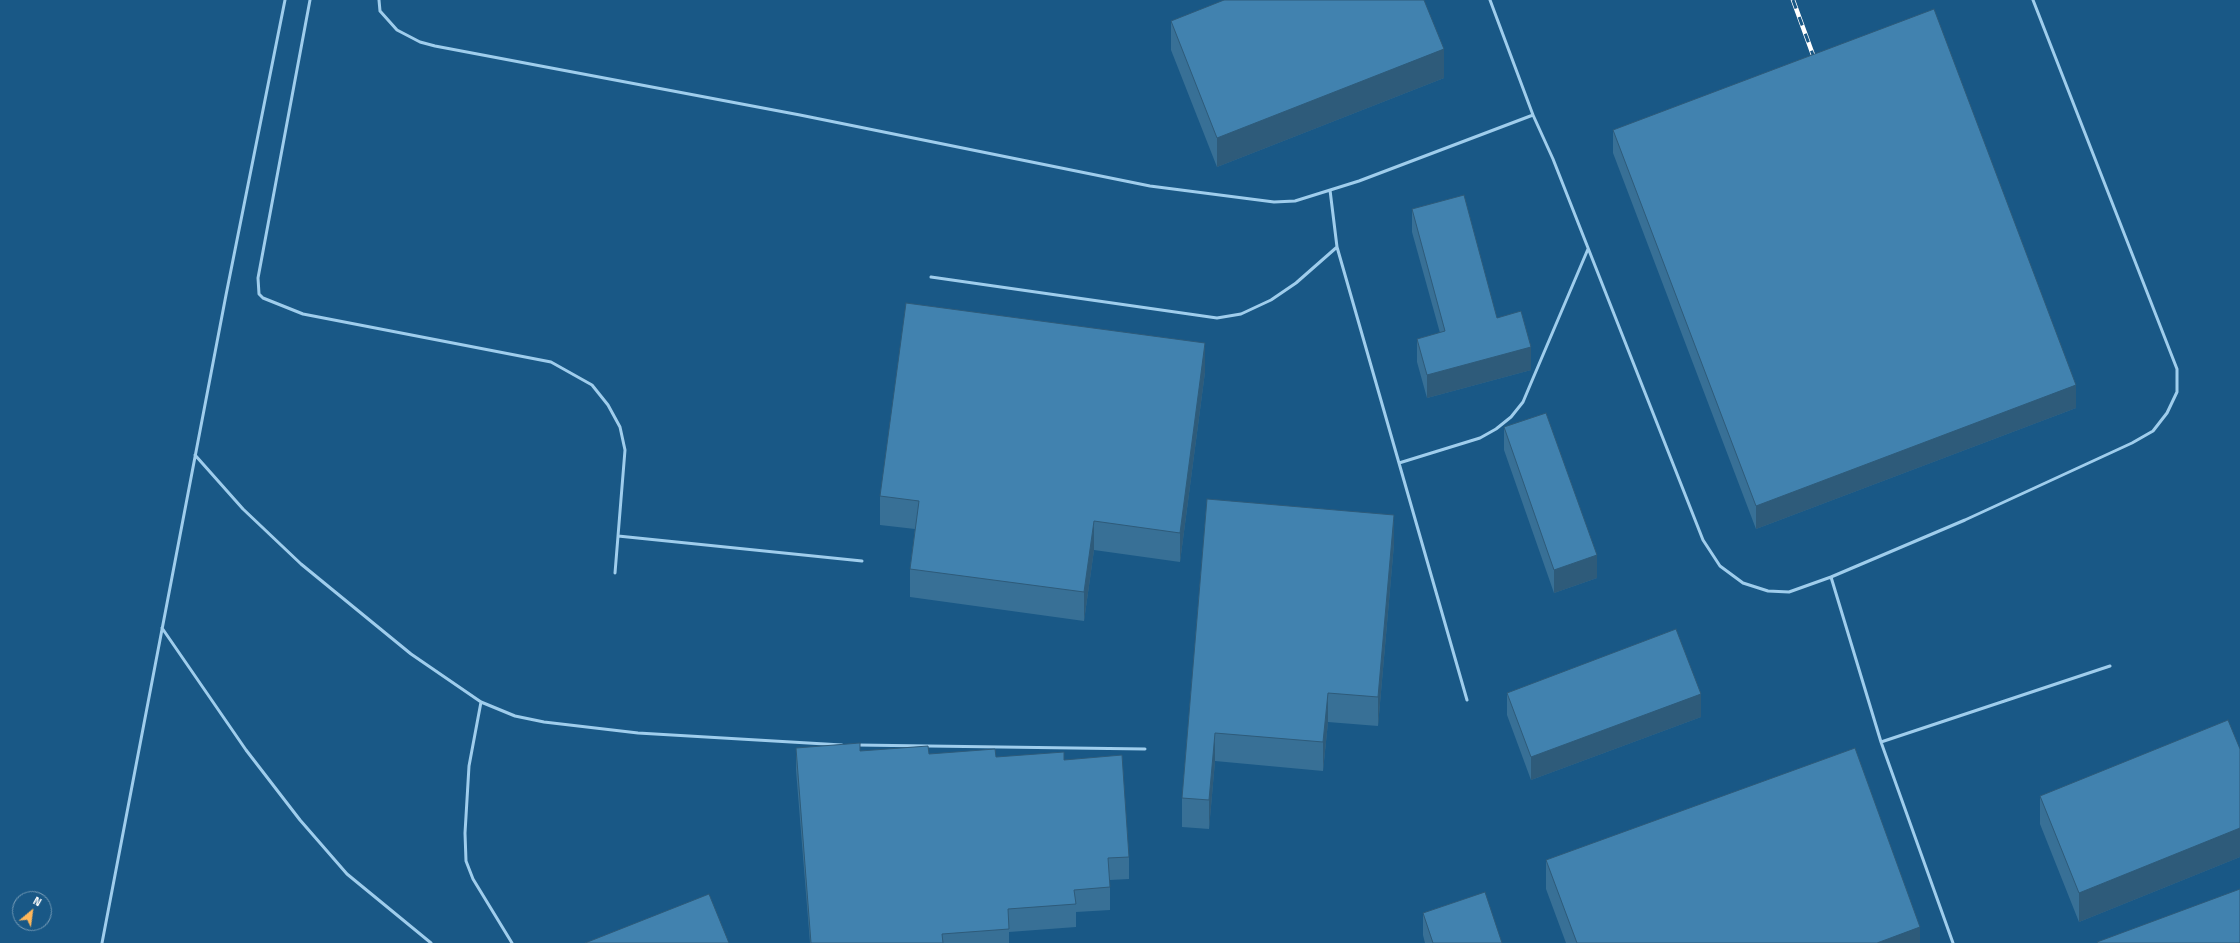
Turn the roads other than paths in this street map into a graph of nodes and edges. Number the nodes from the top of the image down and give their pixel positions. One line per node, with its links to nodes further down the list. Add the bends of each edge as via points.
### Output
1 (285, 0): 11 (lane)
2 (310, 0): 13 (lane, via 258,278 259,294 303,314 551,362 592,385 608,405 620,427 625,450)
3 (379, 0): 7 (lane, via 380,11 398,30 420,42 435,46 800,115 1150,186 1274,202 1295,201)
4 (1490, 0): 6 (lane)
5 (2033, 0): 16 (lane, via 2177,369 2177,392 2167,413 2153,431 2132,443 1965,520)
6 (1533, 116): 7 (lane); 9 (lane)
7 (1330, 190): 8 (lane)
8 (1337, 247): 10 (lane, via 1296,283 1271,300 1240,314 1217,318); 12 (lane)
9 (1588, 249): 12 (lane, via 1529,389 1511,417 1480,438); 16 (lane, via 1703,540 1720,566 1743,583 1768,591 1789,592)
10 (931, 277)
11 (196, 455): 17 (lane); 20 (lane, via 253,520 301,564 411,654)
12 (1399, 463): 19 (lane)
13 (618, 536): 14 (lane); 15 (lane)
14 (862, 561)
15 (616, 573)
16 (1831, 577): 21 (lane)
17 (162, 628): 23 (lane); 24 (lane, via 246,750 316,838 347,874)
18 (2110, 666): 21 (lane)
19 (1467, 700)
20 (481, 702): 22 (lane, via 515,716 544,722 638,733 842,745); 25 (lane, via 470,766 465,833 466,861 473,879)
21 (1881, 742): 26 (lane)
22 (1145, 749)
23 (102, 943)
24 (431, 943)
25 (512, 943)
26 (1953, 943)

